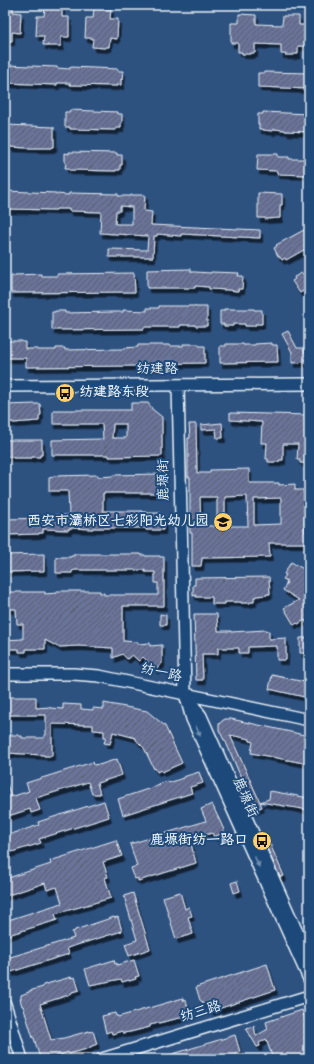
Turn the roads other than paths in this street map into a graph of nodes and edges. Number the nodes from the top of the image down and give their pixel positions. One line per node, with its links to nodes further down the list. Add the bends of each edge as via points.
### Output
1 (309, 384): 2 (street, 纺建路)
2 (178, 385): 3 (street, 纺建路); 5 (street, 鹿塬街)
3 (5, 386)
4 (5, 674): 5 (street, 纺一路, via 87,674)
5 (185, 694): 6 (street, 纺一路); 7 (street, 鹿塬街, via 201,716); 8 (street, 鹿塬街, one-way to 8, via 195,726)
6 (309, 720)
7 (309, 959)
8 (309, 979)
9 (309, 996): 12 (street, 纺三路)
10 (5, 1004): 11 (street)
11 (22, 1059)
12 (102, 1059)

